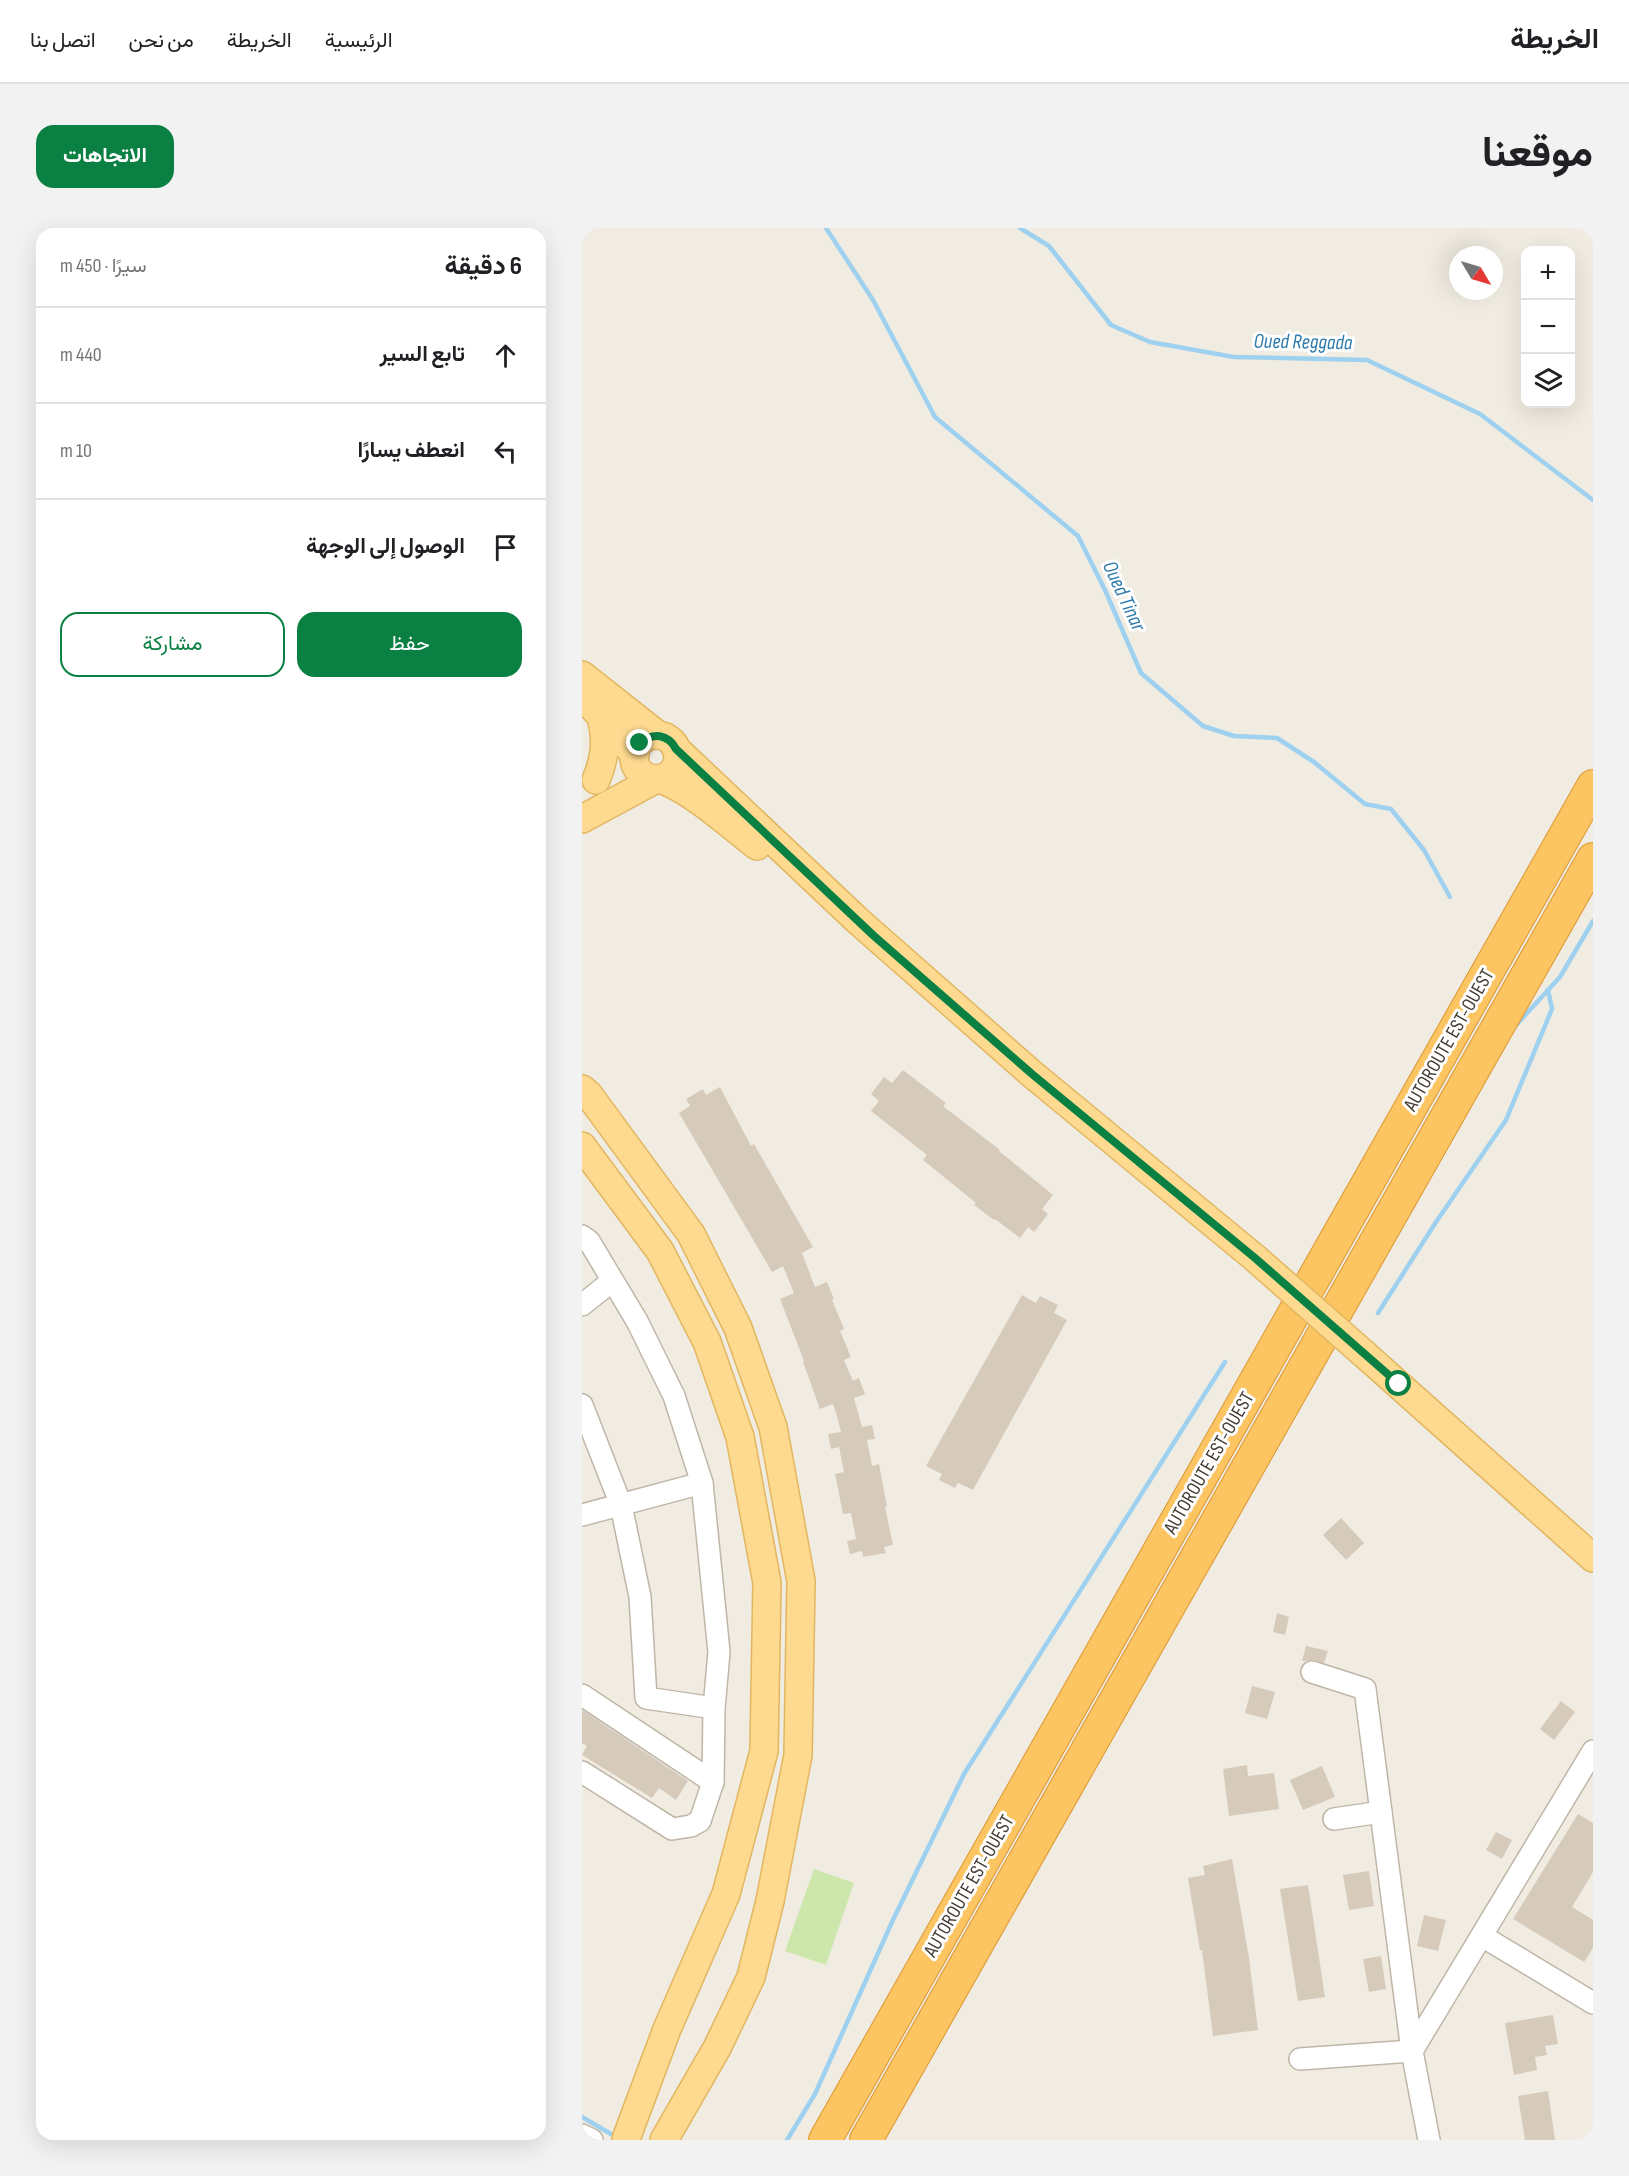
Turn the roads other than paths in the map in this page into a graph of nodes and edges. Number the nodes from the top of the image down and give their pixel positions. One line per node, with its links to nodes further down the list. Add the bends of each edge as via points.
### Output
1 (582, 675): 3 (main road)
2 (591, 704): 4 (main road); 6 (main road, via 604,727 604,754)
3 (667, 742): 4 (main road, via 651,736 640,743); 5 (main road, via 678,755 675,768); 12 (main road)
4 (635, 757): 5 (main road, via 641,773); 6 (main road)
5 (658, 779): 8 (main road); 9 (main road)
6 (589, 784)
7 (1593, 786): 39 (highway, AUTOROUTE EST-OUEST)
8 (626, 795): 9 (main road, via 658,795); 10 (main road)
9 (705, 806): 12 (main road)
10 (582, 819)
11 (1593, 859): 40 (highway, AUTOROUTE EST-OUEST)
12 (857, 920): 22 (main road, bridge, via 1032,1074 1255,1258)
13 (582, 1089): 38 (main road, via 691,1234 738,1328 773,1427 801,1581 798,1755 770,1901 751,1977 717,2048)
14 (582, 1146): 37 (main road, via 660,1251 706,1342 740,1437 767,1583 764,1751 726,1894 667,2029)
15 (582, 1236): 16 (street, via 589,1241)
16 (612, 1281): 17 (street); 19 (street, via 637,1321 674,1396)
17 (582, 1305)
18 (582, 1405): 20 (street)
19 (702, 1484): 20 (street); 25 (street, via 719,1652)
20 (621, 1505): 21 (street); 25 (street, via 640,1597 646,1698)
21 (582, 1515)
22 (1593, 1558)
23 (1312, 1672): 29 (street, via 1365,1689)
24 (582, 1695): 28 (street)
25 (714, 1708): 28 (street)
26 (1593, 1751): 31 (street)
27 (582, 1772): 28 (street, via 672,1829 700,1821)
28 (712, 1782)
29 (1381, 1812): 30 (street); 33 (street)
30 (1334, 1819)
31 (1482, 1936): 32 (street); 33 (street)
32 (1593, 2003)
33 (1413, 2051): 34 (street); 41 (street)
34 (1300, 2059)
35 (582, 2135): 36 (street)
36 (592, 2140)
37 (631, 2140)
38 (664, 2140)
39 (825, 2140)
40 (866, 2140)
41 (1429, 2140)

